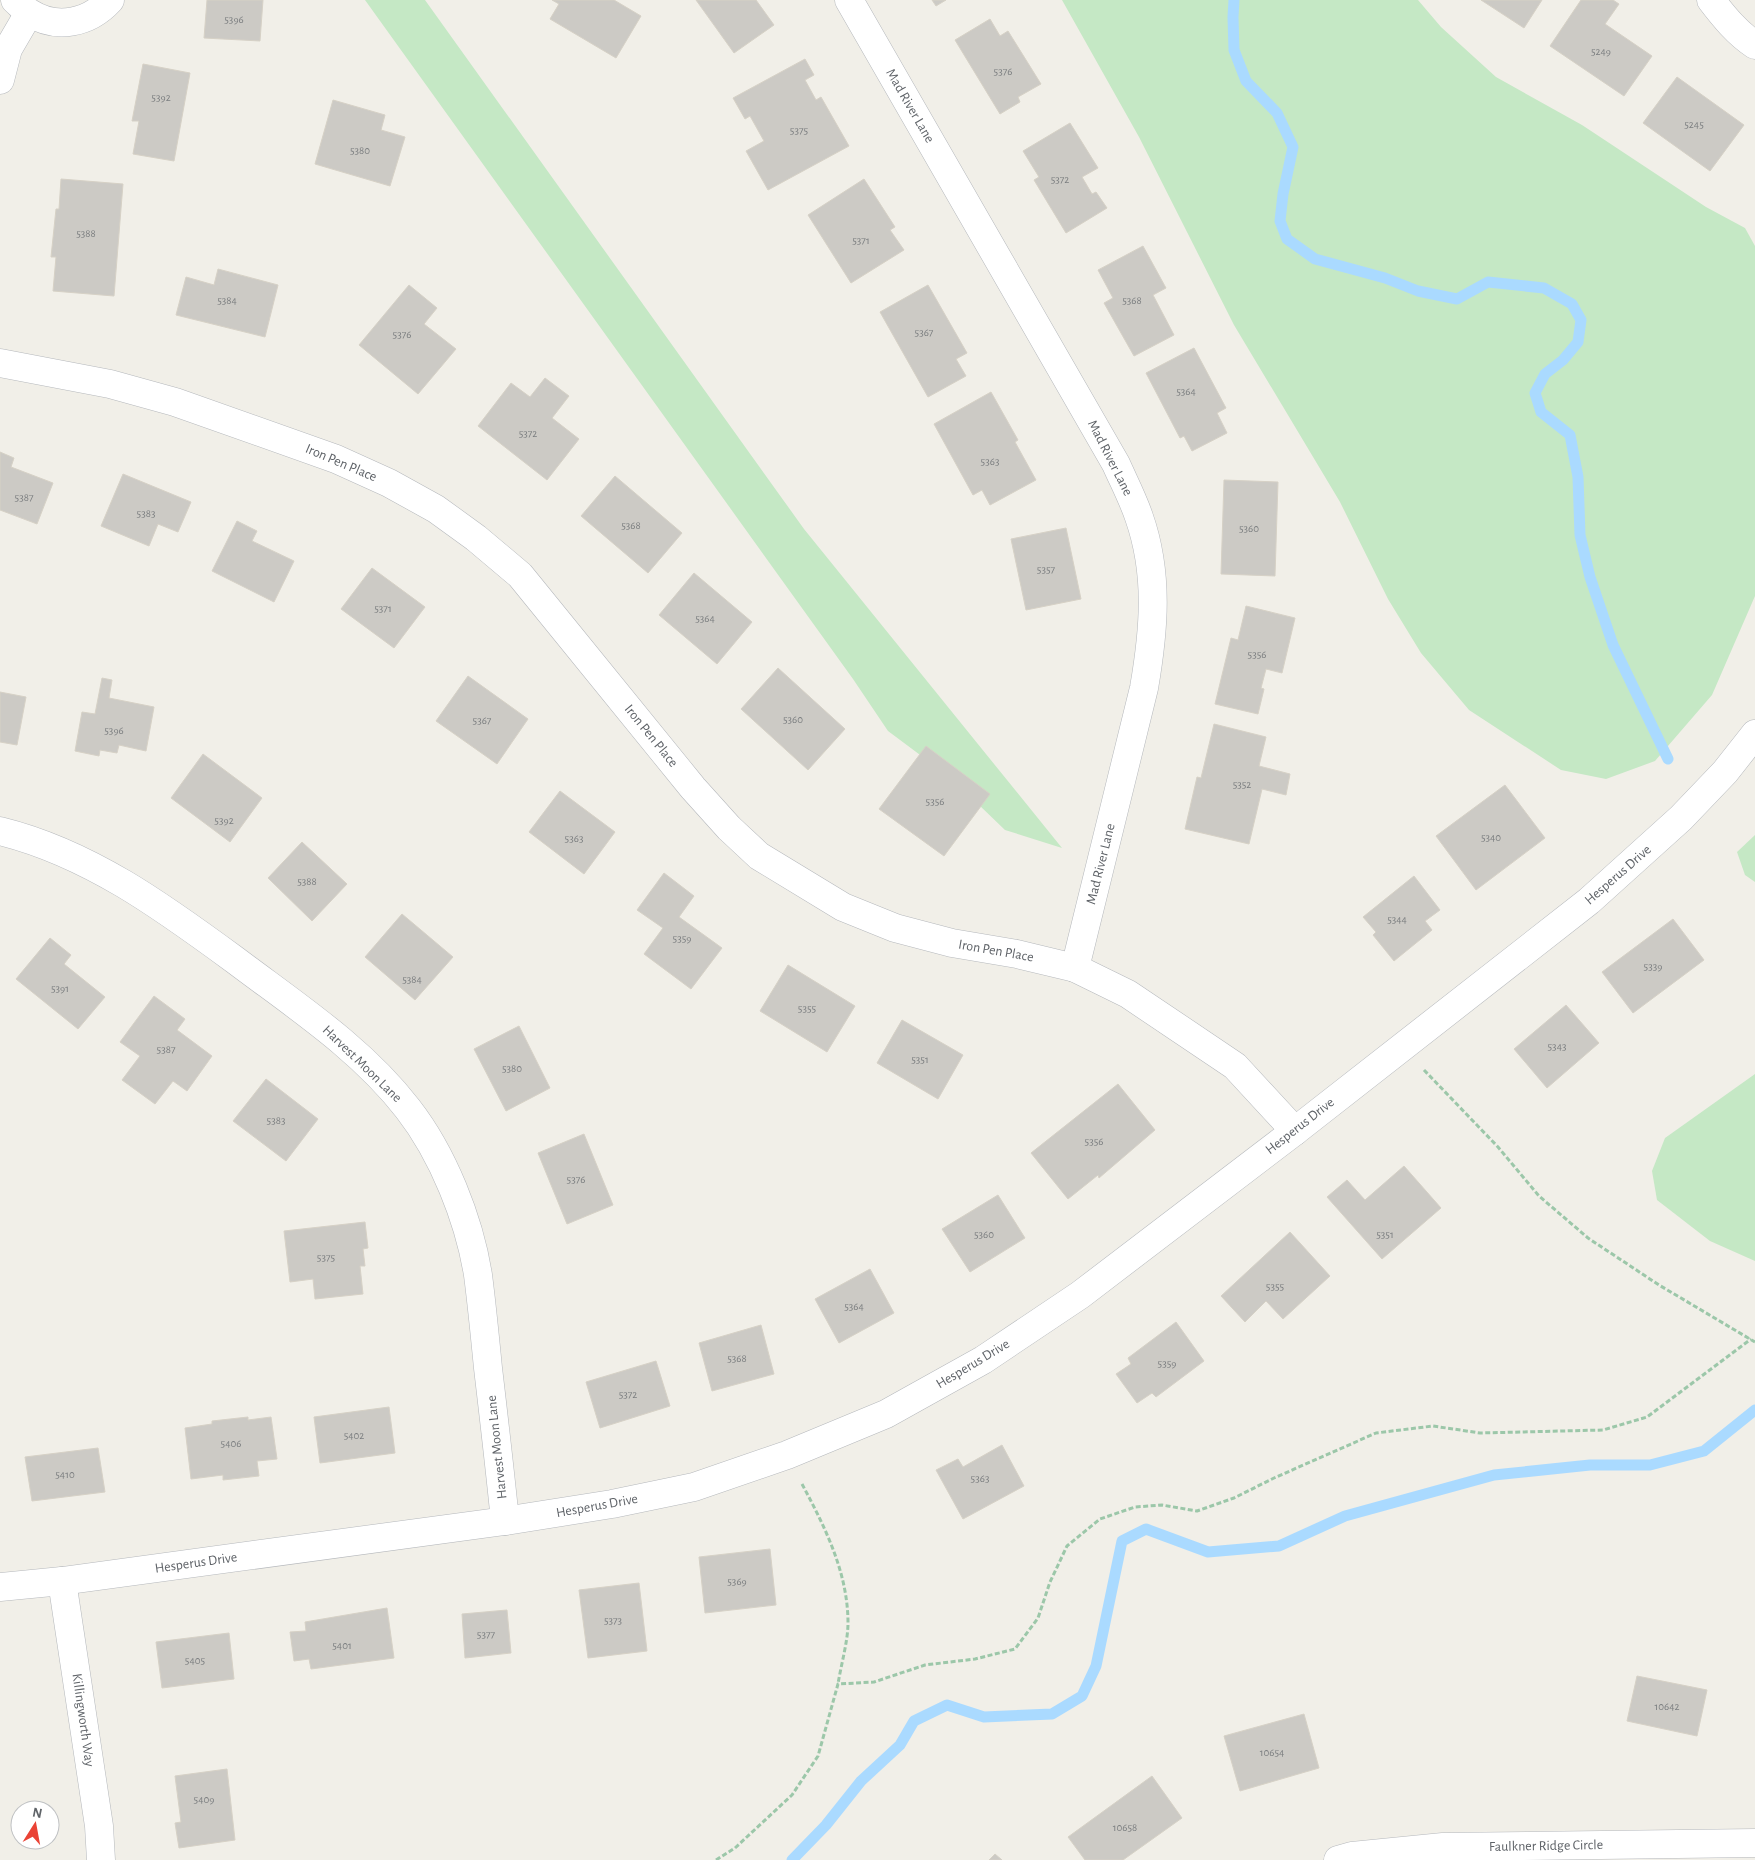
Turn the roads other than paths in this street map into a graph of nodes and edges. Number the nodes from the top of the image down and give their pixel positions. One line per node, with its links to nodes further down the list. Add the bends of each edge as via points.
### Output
1 (110, 0): 4 (street, via 100,11 78,22 53,22)
2 (849, 0): 10 (street, Mad River Lane, via 1116,464 1139,517 1150,562 1154,604 1152,644 1144,688)
3 (1711, 0): 5 (street, via 1739,32)
4 (22, 7): 6 (street)
5 (1755, 44)
6 (0, 80)
7 (0, 363): 10 (street, Iron Pen Place, via 110,384 175,402 336,459 436,509 520,575 693,788 759,856 843,908 895,928)
8 (1755, 734): 11 (street, Hesperus Drive, via 1725,772 1681,818 1589,901)
9 (0, 831): 12 (street, Harvest Moon Lane, via 66,854 119,880 171,913 333,1033 408,1109 439,1158 461,1207 477,1273)
10 (1076, 968): 11 (street, Iron Pen Place, via 1128,994 1235,1066)
11 (1295, 1130): 12 (street, Hesperus Drive, via 1080,1295 983,1360 886,1414 787,1455 694,1488)
12 (505, 1521): 13 (street, Hesperus Drive)
13 (62, 1581): 14 (street, Hesperus Drive); 16 (street, Killingworth Way, via 99,1826)
14 (0, 1587)
15 (1755, 1843): 17 (street, Faulkner Ridge Circle, via 1443,1847)
16 (101, 1860)
17 (1338, 1860)

